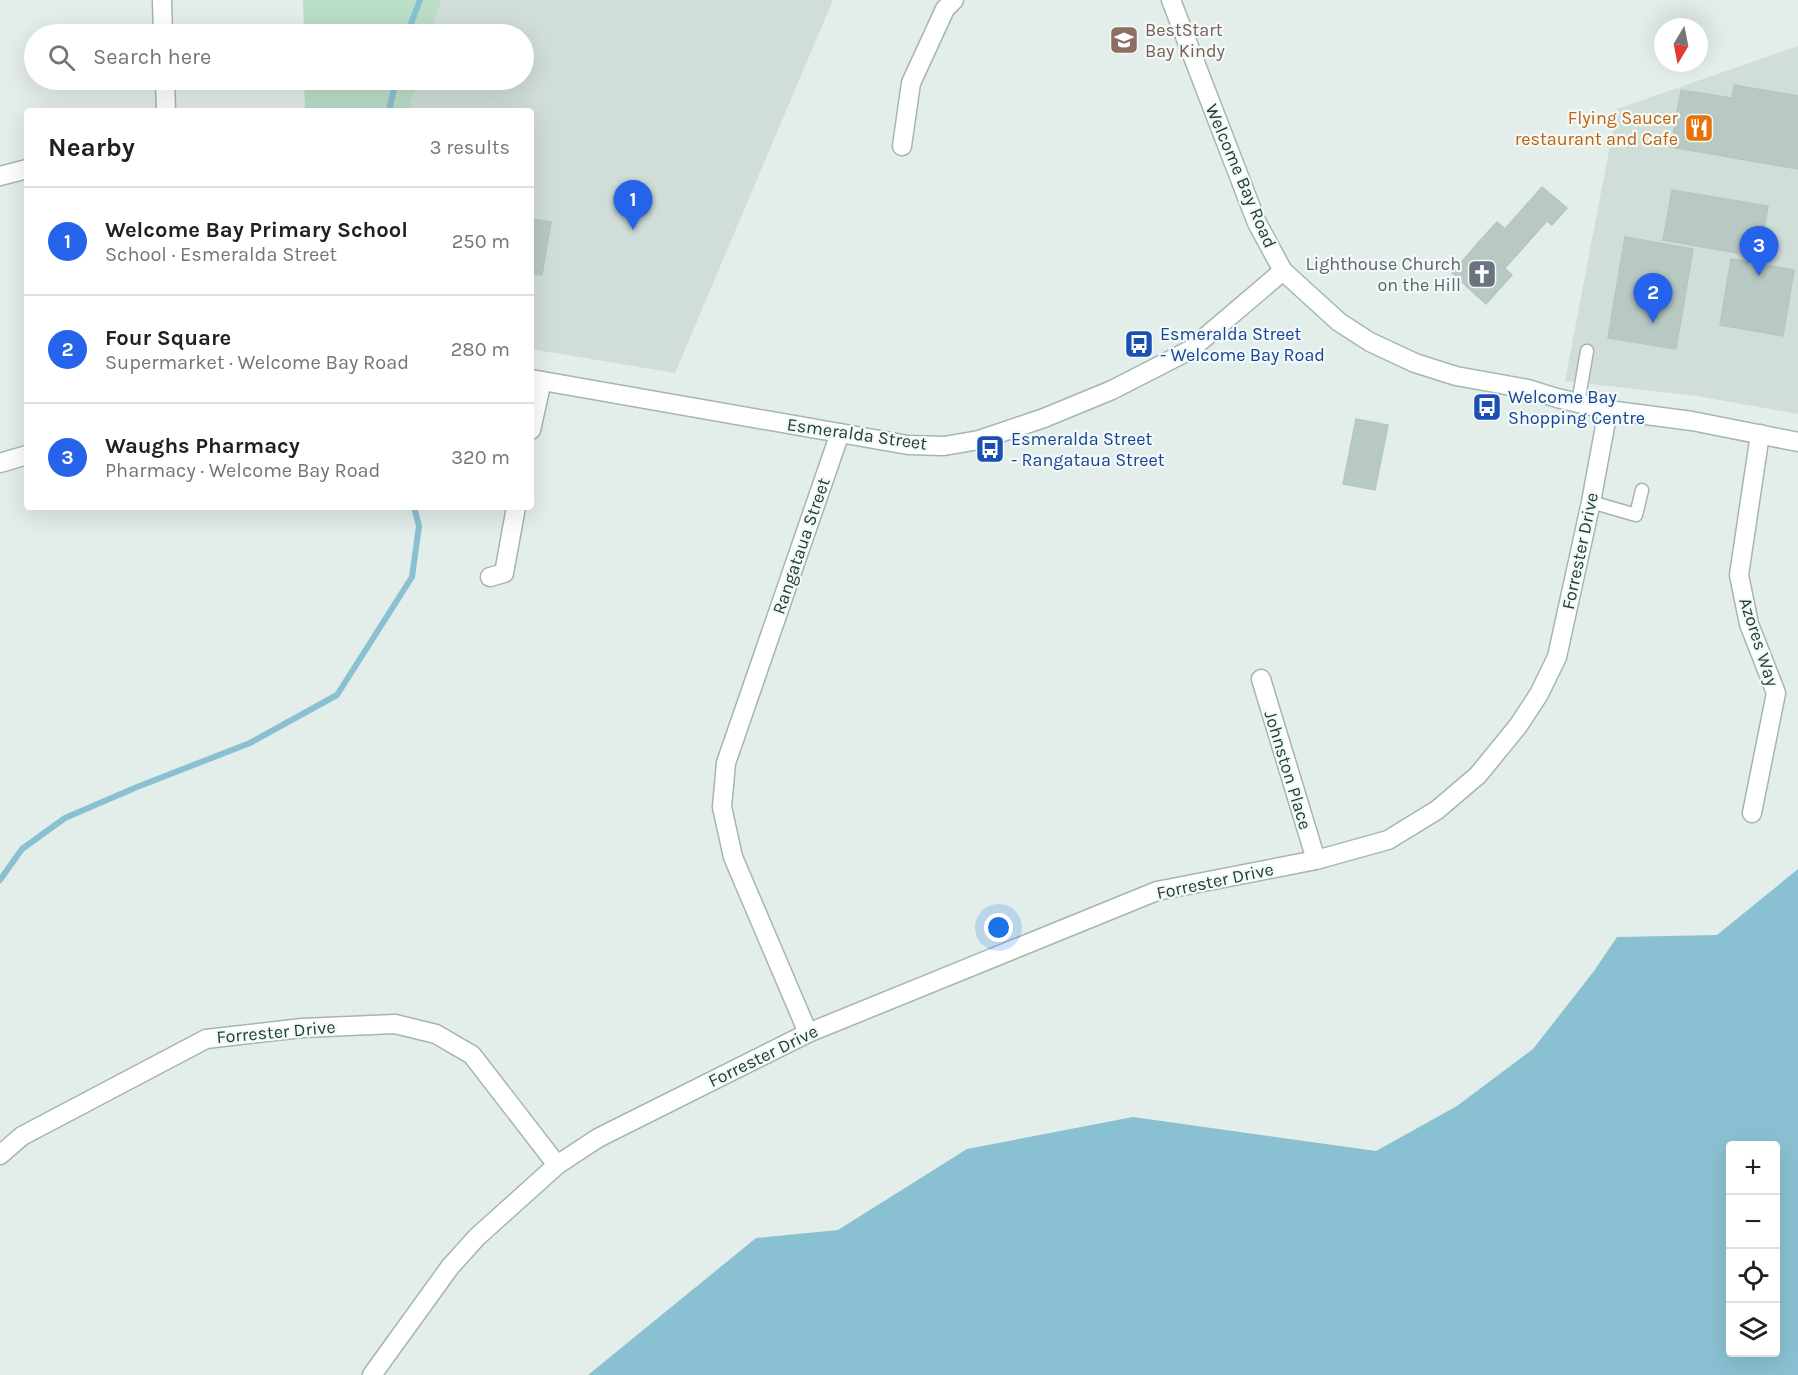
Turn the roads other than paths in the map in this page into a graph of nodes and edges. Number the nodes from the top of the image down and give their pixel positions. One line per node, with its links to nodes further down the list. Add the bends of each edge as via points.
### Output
1 (162, 0): 4 (street)
2 (954, 0): 7 (street, via 945,9 911,83)
3 (1171, 0): 10 (street, Welcome Bay Road, via 1257,222)
4 (163, 24)
5 (165, 90): 6 (street)
6 (166, 108)
7 (902, 147)
8 (24, 170): 9 (street)
9 (0, 176)
10 (1283, 271): 13 (street, Welcome Bay Road, via 1339,322 1370,342 1456,376); 16 (street, Esmeralda Street, via 1190,350 1112,390 1044,418 979,440 944,446 908,445)
11 (1587, 351): 13 (lane)
12 (537, 380): 14 (street); 16 (street, Esmeralda Street)
13 (1578, 403): 15 (street, Welcome Bay Road)
14 (534, 405)
15 (1608, 410): 17 (street, Welcome Bay Road); 22 (street, Forrester Drive)
16 (840, 433): 28 (street, Rangataua Street, via 726,763 722,807 733,857)
17 (1760, 434): 18 (street, Welcome Bay Road); 26 (street, Azores Way, via 1739,575 1749,624 1776,693)
18 (1797, 438)
19 (24, 456): 20 (street)
20 (0, 463)
21 (1642, 490): 22 (lane, via 1635,515)
22 (1591, 501): 27 (street, Forrester Drive, via 1557,657 1518,726 1478,775 1437,810 1388,840)
23 (515, 510): 24 (street, via 504,573)
24 (490, 577)
25 (1261, 679): 27 (street, Johnston Place)
26 (1752, 813)
27 (1316, 860): 28 (street, Forrester Drive, via 1157,891)
28 (808, 1033): 30 (street, Forrester Drive, via 598,1138)
29 (0, 1155): 30 (street, Forrester Drive, via 22,1136 206,1039 302,1028 395,1024 436,1034 472,1055)
30 (557, 1165): 31 (street, Forrester Drive, via 477,1237 450,1267)
31 (372, 1375)

